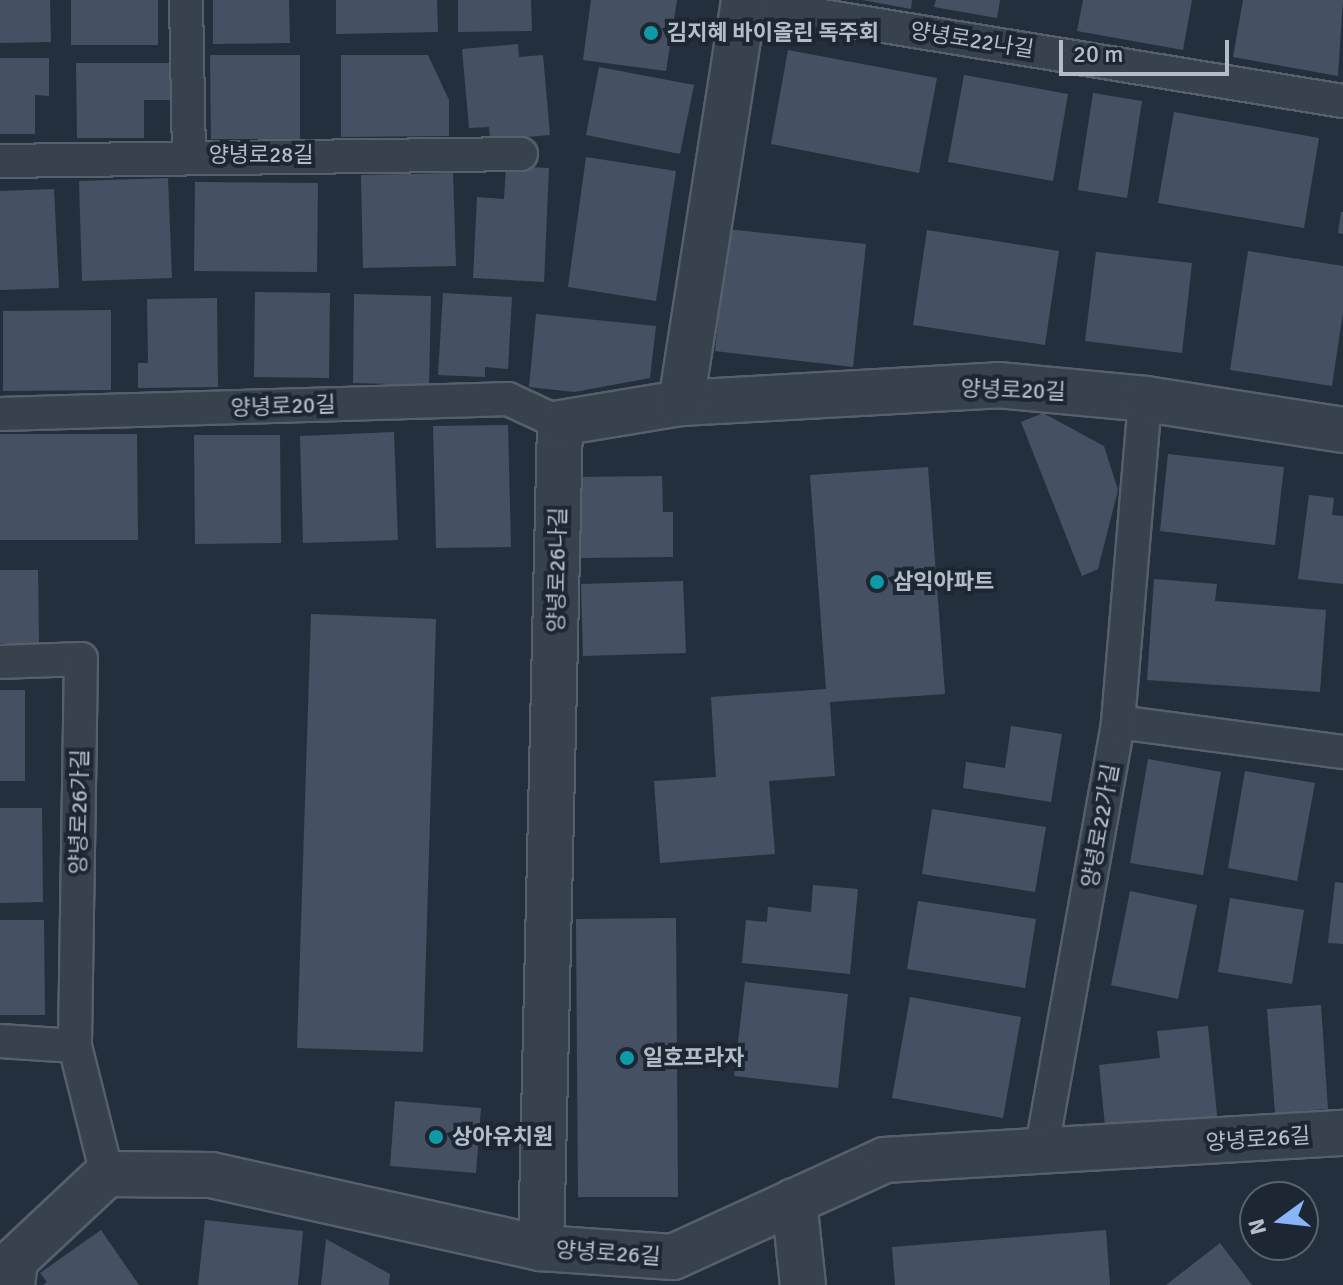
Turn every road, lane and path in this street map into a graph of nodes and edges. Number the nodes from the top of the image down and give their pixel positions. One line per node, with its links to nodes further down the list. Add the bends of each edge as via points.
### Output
1 (186, 0): 5 (lane)
2 (744, 1): 3 (lane, 양녕로22나길); 8 (street)
3 (1343, 101)
4 (521, 154): 5 (lane, 양녕로28길)
5 (189, 156): 6 (lane, 양녕로28길)
6 (0, 161)
7 (1145, 399): 8 (street, 양녕로20길, via 998,385); 11 (street, 양녕로20길); 13 (lane, 양녕로22가길)
8 (681, 403): 10 (street)
9 (0, 414): 10 (lane, 양녕로20길, via 508,399)
10 (560, 423): 21 (street, 양녕로26나길)
11 (1343, 430)
12 (0, 662): 16 (lane, 양녕로26가길, via 81,659)
13 (1118, 722): 14 (lane); 18 (lane, 양녕로22가길)
14 (1343, 752)
15 (0, 1041): 16 (lane)
16 (75, 1046): 19 (lane, 양녕로26가길)
17 (1343, 1133): 18 (street, 양녕로26길)
18 (1041, 1152): 20 (street, 양녕로26길, via 885,1160)
19 (107, 1174): 21 (street, 양녕로26길, via 211,1175); 22 (street, via 15,1260)
20 (794, 1201): 21 (street, 양녕로26길, via 673,1257); 23 (street)
21 (541, 1248)
22 (12, 1285)
23 (803, 1285)

